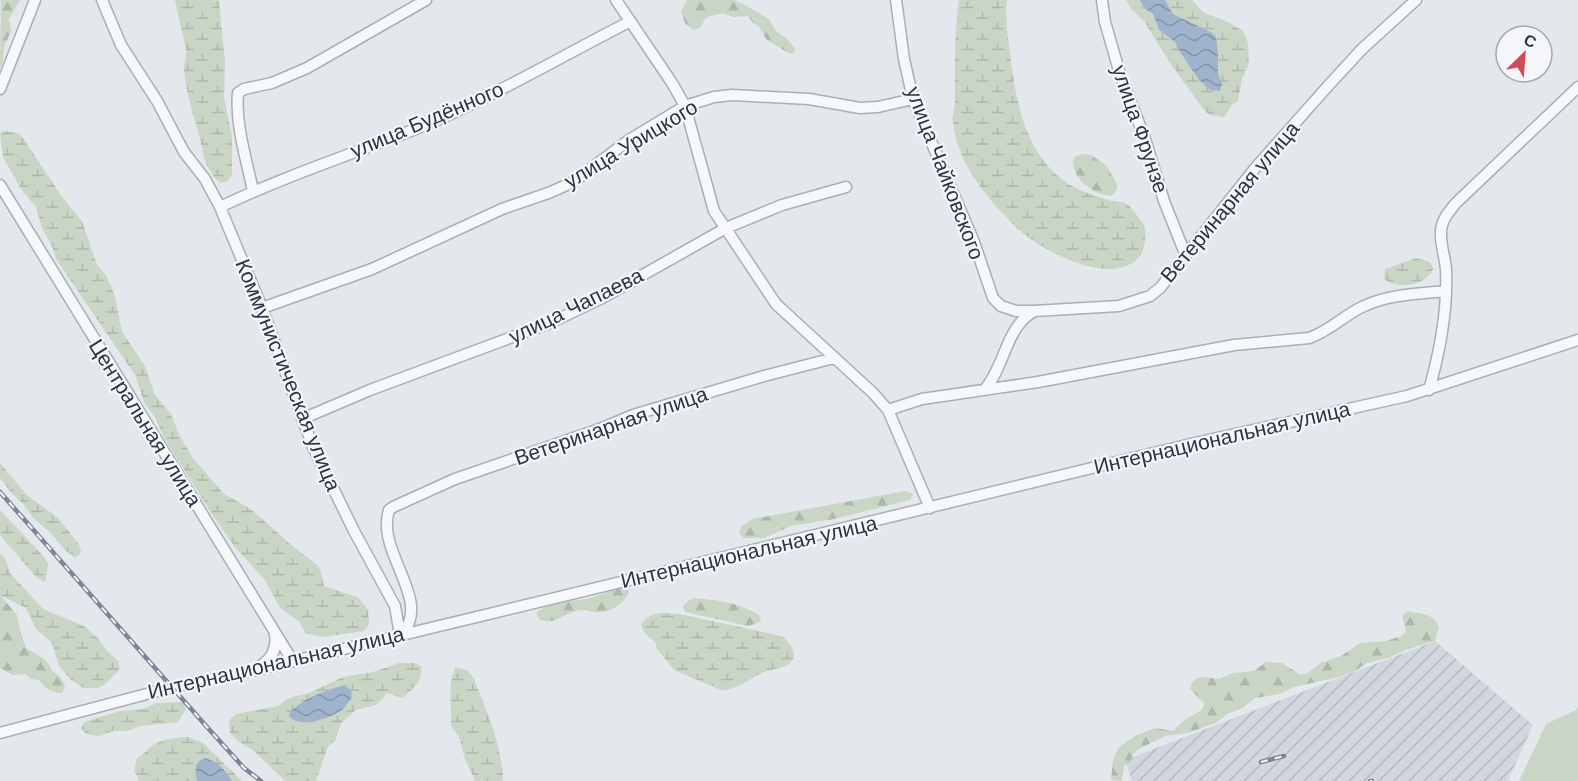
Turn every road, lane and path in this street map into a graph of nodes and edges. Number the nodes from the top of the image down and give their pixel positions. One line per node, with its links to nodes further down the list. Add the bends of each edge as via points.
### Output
1 (35, 0): 10 (street)
2 (102, 0): 16 (street, Коммунистическая улица, via 121,45)
3 (426, 0): 15 (street, via 307,68 238,93)
4 (616, 0): 8 (street)
5 (896, 0): 11 (street, улица Чайковского)
6 (1102, 0): 18 (street, улица Фрунзе, via 1120,74)
7 (1416, 0): 18 (street, Ветеринарная улица, via 1328,86 1256,167)
8 (629, 22): 12 (street); 15 (street, улица Будённого, via 433,122)
9 (1578, 87): 19 (street, via 1443,220 1440,232)
10 (0, 89)
11 (913, 99): 12 (street, улица Урицкого, via 860,108 809,99 732,94); 20 (street, улица Чайковского, via 974,242 988,287)
12 (685, 106): 17 (street, via 714,211); 21 (street, улица Урицкого, via 629,140 573,182 502,209 372,269)
13 (0, 185): 30 (street, Центральная улица)
14 (846, 187): 17 (street, улица Чапаева, via 782,205)
15 (253, 191): 16 (street, улица Будённого)
16 (220, 207): 21 (street, Коммунистическая улица)
17 (726, 228): 24 (street, via 776,304); 28 (street, улица Чапаева, via 550,323)
18 (1186, 256): 22 (street, Ветеринарная улица, via 1160,288 1142,299 1119,306)
19 (1446, 291): 25 (street, via 1394,296 1369,303 1309,338 1234,345 1038,382); 26 (street)
20 (1001, 306): 22 (street, Ветеринарная улица)
21 (262, 308): 28 (street, Коммунистическая улица)
22 (1034, 311): 25 (street, via 1015,330 997,374)
23 (1578, 340): 26 (street, Интернациональная улица)
24 (834, 358): 27 (street); 31 (street, Ветеринарная улица, via 633,415 455,479 388,510 386,529 412,614)
25 (985, 388): 27 (street, via 922,399)
26 (1430, 390): 29 (street, Интернациональная улица)
27 (888, 410): 29 (street)
28 (302, 419): 31 (street, Коммунистическая улица, via 335,494 395,606)
29 (930, 508): 31 (street, Интернациональная улица)
30 (275, 634): 32 (street, Центральная улица); 33 (street, via 273,654)
31 (400, 635): 32 (street, Интернациональная улица)
32 (292, 660): 33 (street, Интернациональная улица)
33 (252, 671): 34 (street, Интернациональная улица, via 177,686)
34 (0, 733)

